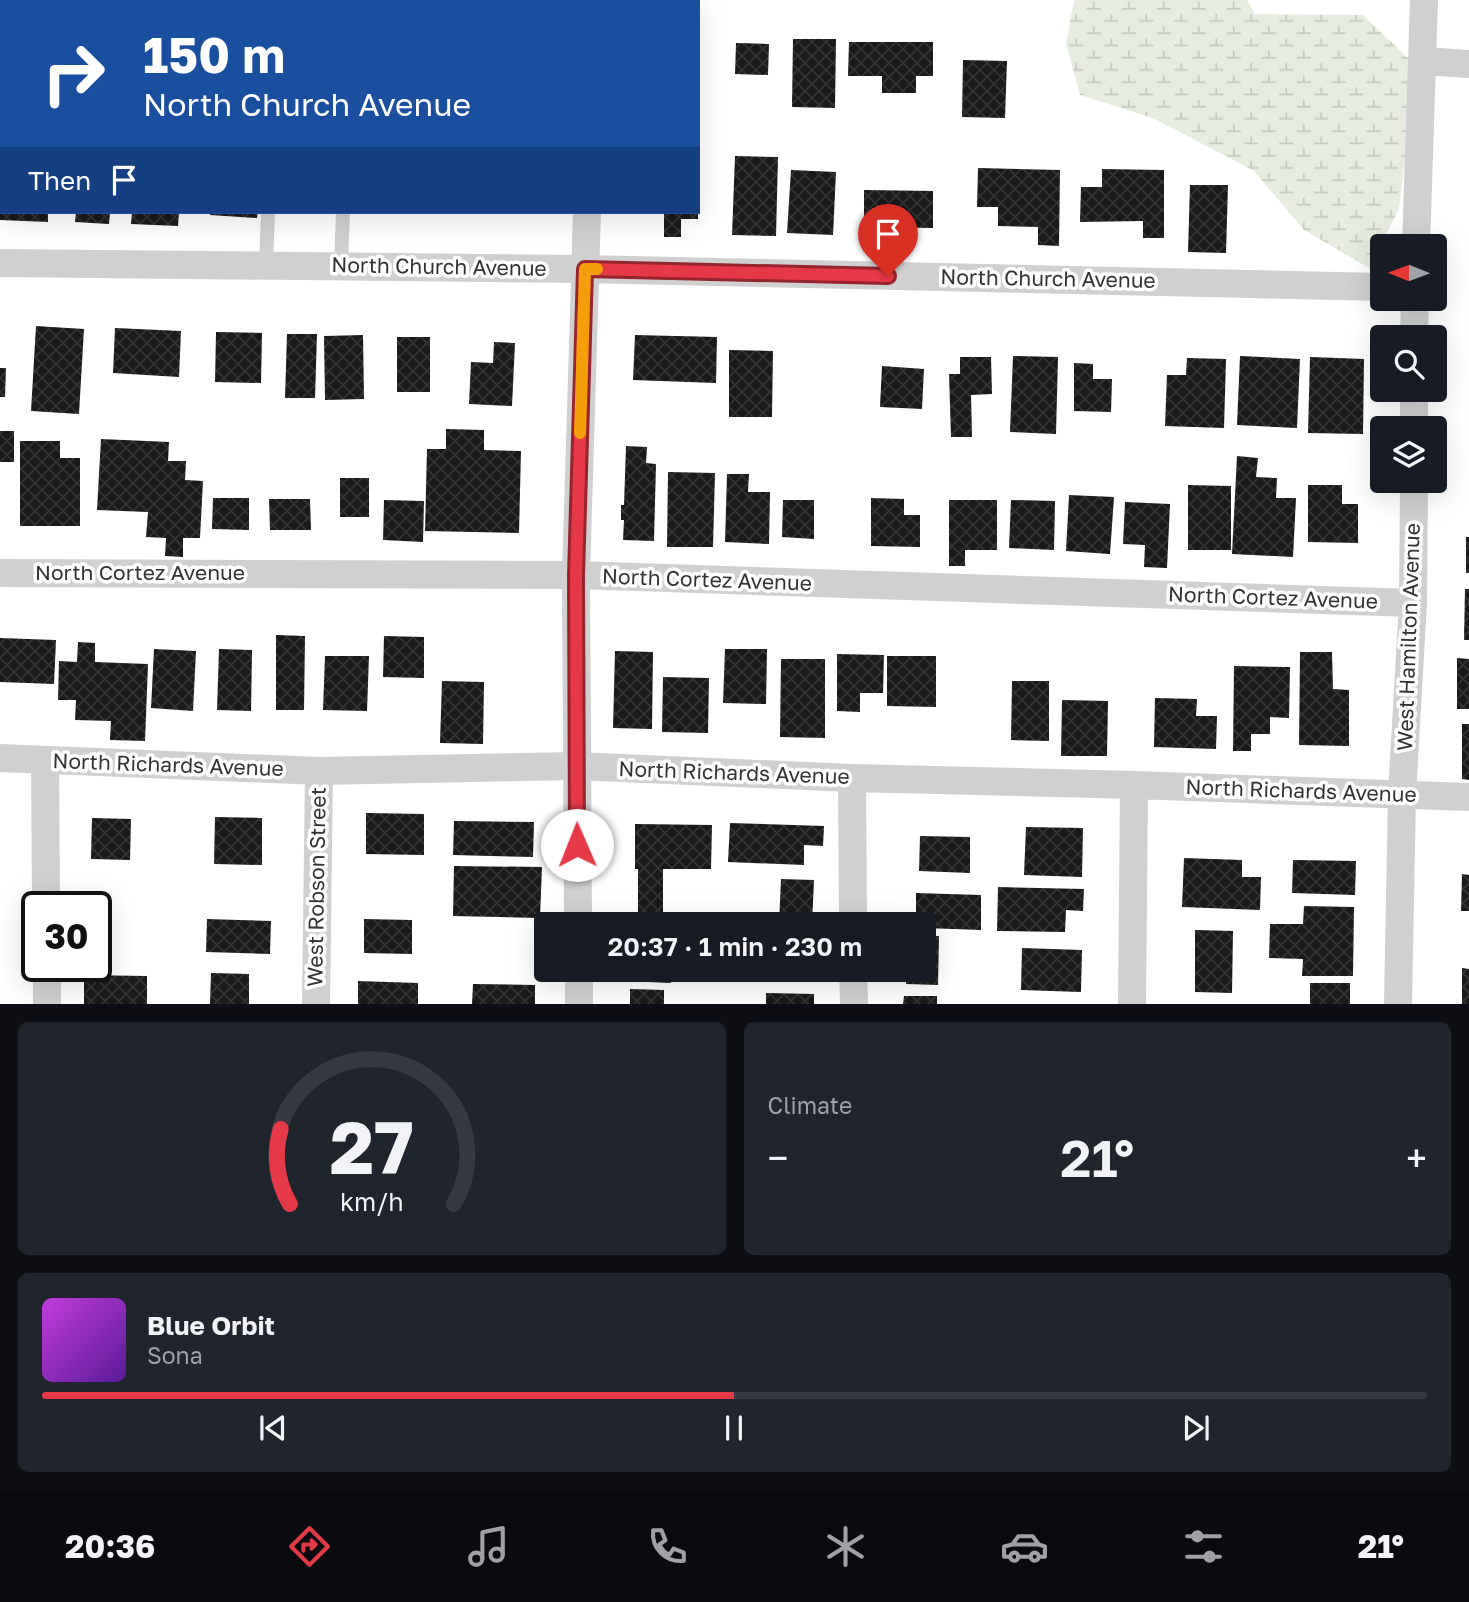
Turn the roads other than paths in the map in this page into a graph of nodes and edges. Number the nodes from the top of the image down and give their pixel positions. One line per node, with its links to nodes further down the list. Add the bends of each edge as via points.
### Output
1 (1424, 0): 2 (street)
2 (1423, 61): 3 (street); 7 (street)
3 (1469, 64)
4 (268, 214): 9 (lane)
5 (343, 214): 10 (lane)
6 (587, 214): 11 (street)
7 (1416, 234)
8 (0, 262): 9 (street, North Church Avenue)
9 (266, 265): 10 (street, North Church Avenue)
10 (341, 266): 11 (street, North Church Avenue)
11 (585, 269): 12 (street, North Church Avenue); 15 (street)
12 (1370, 287)
13 (1414, 493): 16 (street, West Hamilton Avenue)
14 (0, 573): 15 (street, North Cortez Avenue)
15 (576, 575): 16 (street, North Cortez Avenue); 19 (street)
16 (1413, 603): 23 (street, West Hamilton Avenue)
17 (0, 758): 18 (street, North Richards Avenue)
18 (45, 760): 20 (street, North Richards Avenue); 25 (street)
19 (576, 766): 20 (street, North Richards Avenue); 21 (street, North Richards Avenue); 26 (street)
20 (319, 771): 32 (street, West Robson Street)
21 (852, 778): 22 (street, North Richards Avenue); 27 (street)
22 (1134, 785): 23 (street, North Richards Avenue); 35 (street)
23 (1402, 794): 24 (street, North Richards Avenue); 36 (street, West Hamilton Avenue)
24 (1469, 797)
25 (46, 891)
26 (578, 912)
27 (853, 912)
28 (47, 982): 31 (street)
29 (579, 982): 33 (street)
30 (853, 982): 34 (street)
31 (47, 1003)
32 (316, 1003)
33 (579, 1003)
34 (854, 1003)
35 (1132, 1003)
36 (1398, 1003)

